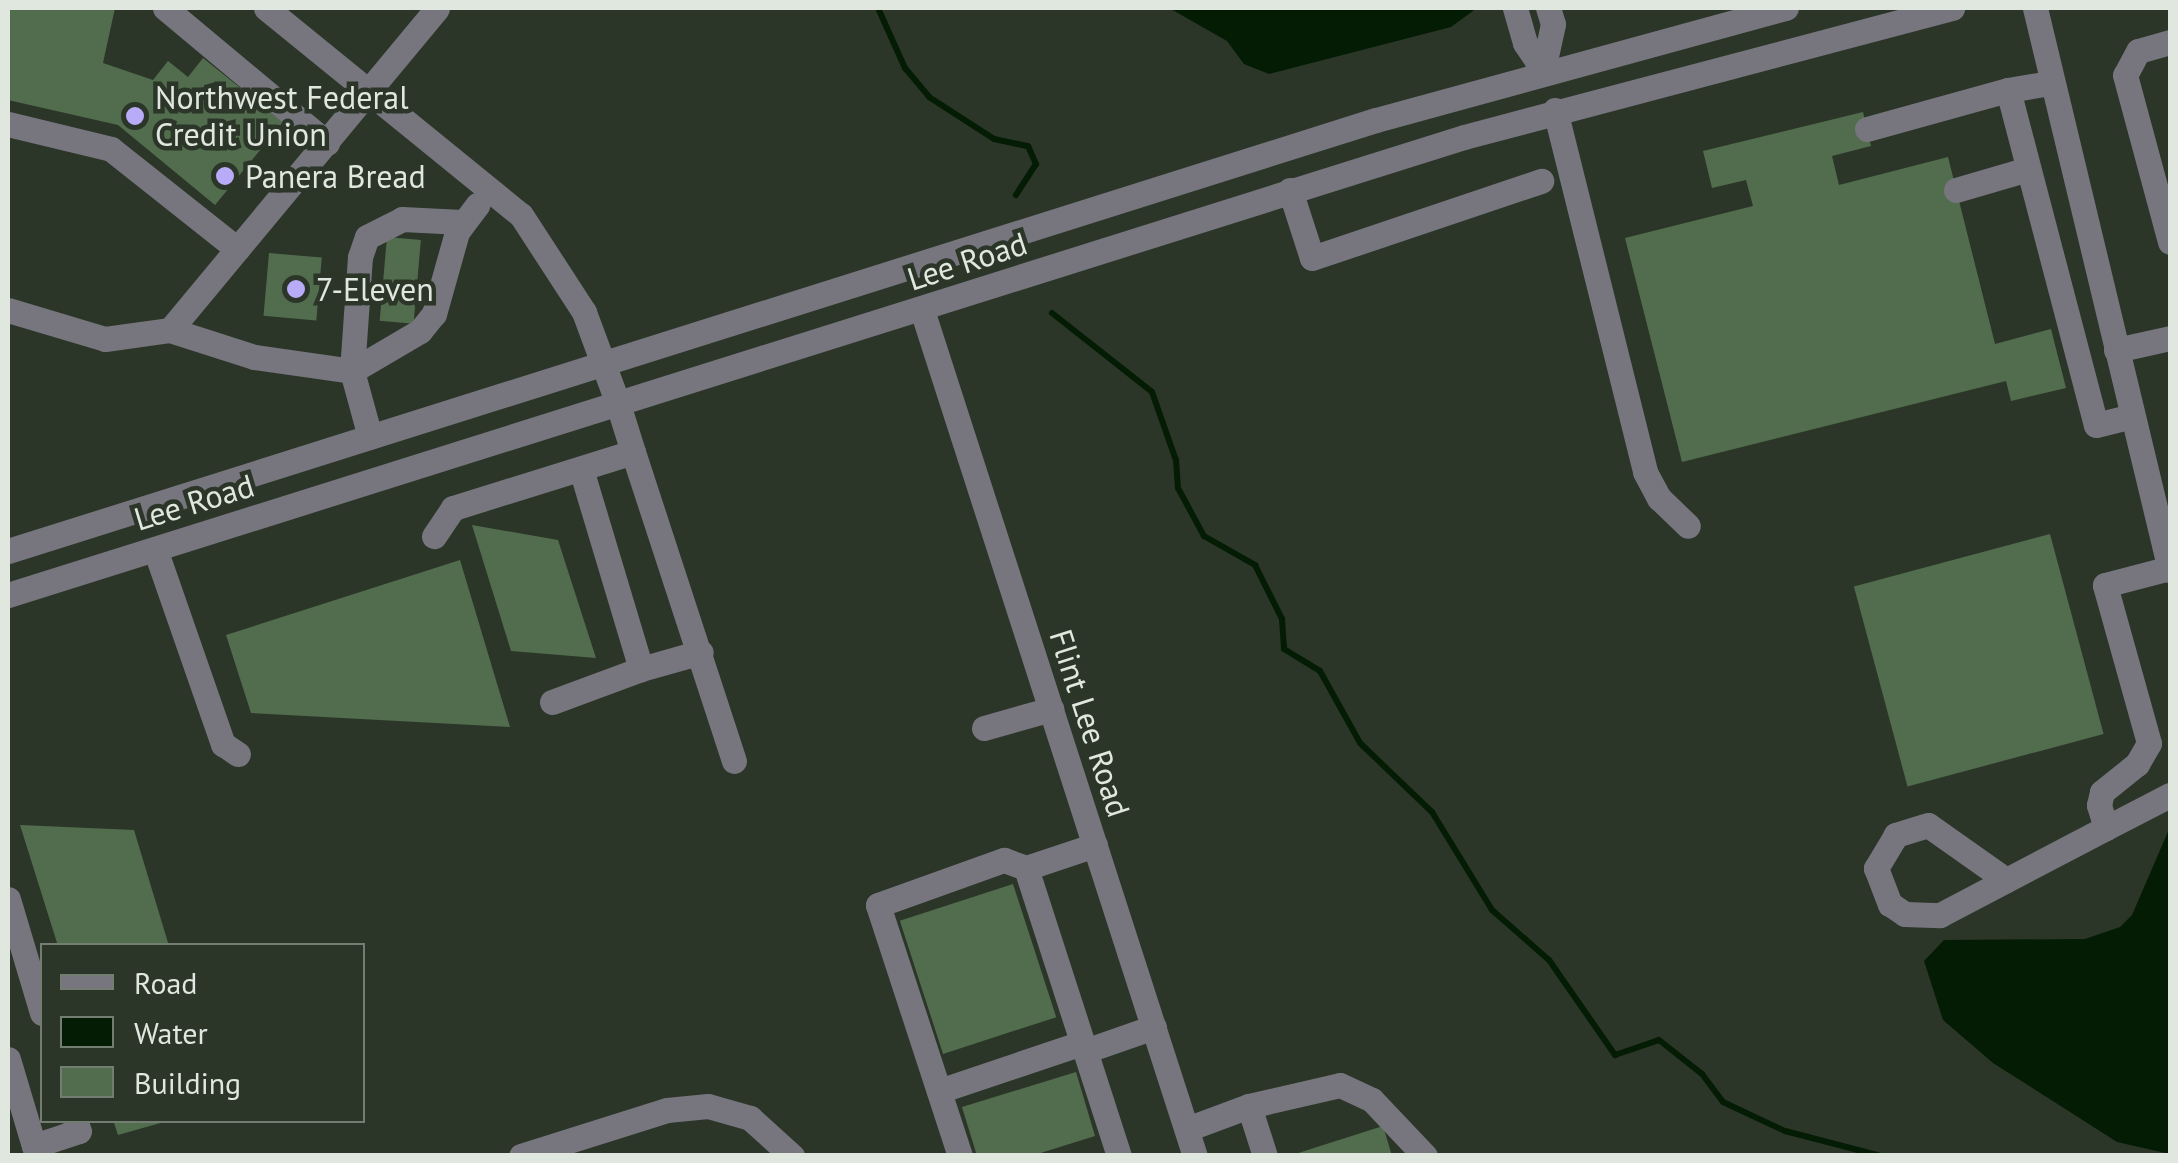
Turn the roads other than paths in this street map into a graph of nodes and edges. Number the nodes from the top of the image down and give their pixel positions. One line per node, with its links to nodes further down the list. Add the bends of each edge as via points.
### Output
1 (165, 8): 17 (street)
2 (266, 8): 12 (street)
3 (437, 8): 12 (street)
4 (1515, 8): 10 (street, via 1525,43)
5 (1548, 8): 10 (street, via 1553,24)
6 (1786, 8): 10 (street, Lee Road)
7 (1952, 8): 14 (street, Lee Road)
8 (2035, 8): 11 (street)
9 (2170, 42): 22 (street, via 2138,51 2125,74)
10 (1543, 70): 29 (street, Lee Road)
11 (2050, 83): 13 (street); 28 (street)
12 (369, 90): 17 (street); 29 (street, via 521,215 561,268)
13 (2008, 90): 16 (street); 18 (street)
14 (1555, 110): 20 (street, Lee Road); 36 (street, via 1645,472)
15 (8, 124): 23 (street, via 112,148)
16 (1867, 129)
17 (326, 143): 23 (street)
18 (2028, 169): 21 (street); 32 (street, via 2096,425)
19 (1541, 182): 20 (street, via 1312,258)
20 (1290, 190): 25 (street, Lee Road)
21 (1956, 190)
22 (2170, 242)
23 (237, 250): 26 (street)
24 (8, 310): 26 (street, via 105,340)
25 (922, 310): 31 (street, Lee Road); 45 (street, Flint Lee Road)
26 (170, 330): 30 (street, via 254,356)
27 (2170, 338): 28 (street)
28 (2116, 350): 32 (street)
29 (604, 361): 31 (street); 33 (street, Lee Road)
30 (352, 371): 30 (street, via 420,332 434,314 470,213 402,219 367,237); 33 (street)
31 (618, 404): 34 (street); 38 (street, Lee Road)
32 (2132, 416): 40 (street)
33 (370, 437): 39 (street, Lee Road)
34 (633, 452): 35 (street); 42 (street)
35 (581, 469): 37 (street, via 453,508); 43 (street)
36 (1688, 526)
37 (434, 536)
38 (155, 549): 41 (street, Lee Road); 47 (street, via 224,744)
39 (8, 552)
40 (2170, 569): 50 (street, via 2104,586 2149,744 2137,764 2102,792)
41 (8, 595)
42 (701, 652): 43 (street); 48 (street)
43 (641, 670): 44 (street)
44 (552, 702)
45 (1051, 709): 46 (street); 51 (street, Flint Lee Road)
46 (984, 728)
47 (238, 754)
48 (734, 761)
49 (2170, 795): 50 (street)
50 (2106, 828): 53 (street)
51 (1095, 845): 52 (street); 56 (street, Flint Lee Road)
52 (1026, 868): 57 (street); 59 (street, via 1004,860 878,905)
53 (2006, 880): 53 (street, via 1940,915 1918,916 1890,904 1876,868 1896,835 1928,825)
54 (8, 899): 55 (street)
55 (40, 1006)
56 (1154, 1027): 57 (street); 62 (street, Flint Lee Road)
57 (1084, 1047): 59 (street); 66 (street)
58 (8, 1058): 61 (street, via 34,1146 78,1131)
59 (939, 1092): 65 (street)
60 (1249, 1106): 62 (street); 68 (street); 69 (street, via 1340,1084 1372,1100)
61 (77, 1123)
62 (1187, 1130): 67 (street, Flint Lee Road)
63 (520, 1156): 64 (street, via 687,1106 750,1118)
64 (792, 1156)
65 (960, 1156)
66 (1119, 1156)
67 (1196, 1156)
68 (1265, 1156)
69 (1426, 1156)

